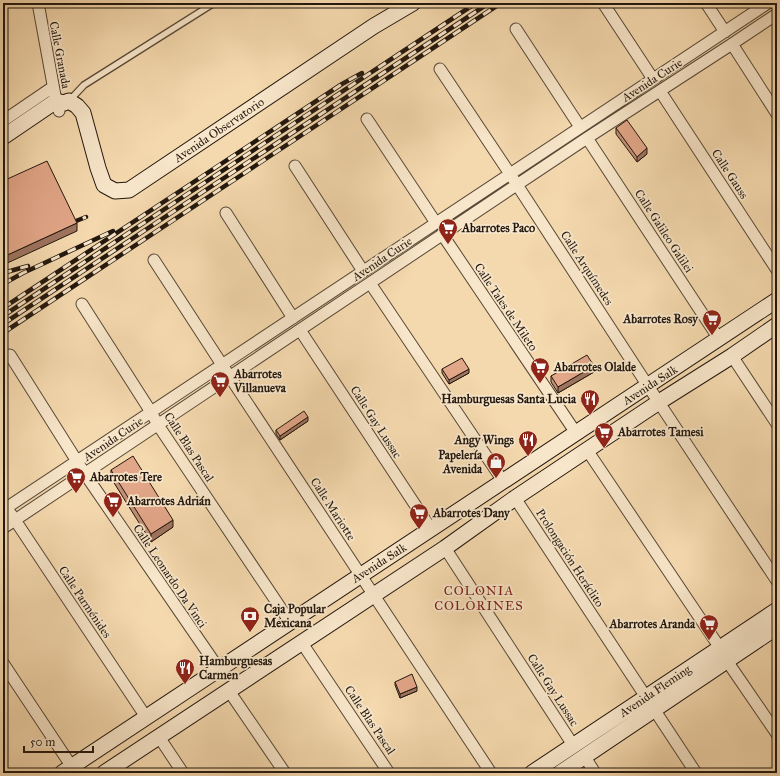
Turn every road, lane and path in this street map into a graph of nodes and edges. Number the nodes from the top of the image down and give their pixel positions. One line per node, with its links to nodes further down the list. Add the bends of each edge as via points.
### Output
1 (38, 3): 14 (street, Calle Granada)
2 (214, 3): 14 (lane)
3 (414, 3): 14 (main road, Avenida Observatorio, via 367,30 129,190 116,191 104,184 82,114 77,106)
4 (603, 3): 12 (street)
5 (706, 3): 9 (street)
6 (768, 3): 9 (street, Avenida Curie)
7 (777, 14): 10 (street, Avenida Curie)
8 (516, 29): 18 (street)
9 (725, 32): 12 (street, Avenida Curie)
10 (732, 44): 13 (street, Avenida Curie); 15 (street)
11 (440, 69): 23 (street, Calle Arquímedes)
12 (653, 79): 18 (street, Avenida Curie)
13 (660, 91): 20 (street, Avenida Curie); 29 (street, Calle Gauss)
14 (60, 100): 17 (street); 19 (main road); 21 (main road)
15 (777, 114)
16 (367, 119): 26 (street)
17 (3, 121)
18 (580, 128): 23 (street, Avenida Curie)
19 (3, 137)
20 (587, 138): 24 (street, Avenida Curie); 37 (street, Calle Galileo Galilei)
21 (3, 147)
22 (296, 166): 30 (street)
23 (510, 174): 24 (street, Calle Arquímedes); 26 (street, Avenida Curie)
24 (518, 185): 27 (street, Avenida Curie); 42 (street, Calle Arquímedes)
25 (226, 213): 34 (street)
26 (436, 223): 30 (street, Avenida Curie)
27 (442, 234): 31 (street, Avenida Curie); 47 (street, Calle Tales de Mileto)
28 (154, 260): 40 (street, Calle Mariotte)
29 (777, 270)
30 (363, 271): 34 (street, Avenida Curie)
31 (370, 283): 36 (street, Avenida Curie); 51 (street)
32 (777, 300): 37 (main road, Avenida Salk)
33 (82, 304): 44 (street, Calle Blas Pascal)
34 (293, 318): 40 (street, Avenida Curie)
35 (777, 325): 39 (main road, Avenida Salk)
36 (300, 330): 41 (street, Avenida Curie); 56 (street, Calle Gay Lussac)
37 (719, 338): 42 (main road, Avenida Salk)
38 (10, 355): 49 (street, Calle Leonardo Da Vinci)
39 (732, 356): 43 (main road, Avenida Salk); 45 (street)
40 (222, 364): 41 (street, Calle Mariotte); 44 (street, Avenida Curie)
41 (230, 377): 46 (street, Avenida Curie); 58 (street, Calle Mariotte)
42 (648, 386): 43 (street, Calle Arquímedes); 47 (main road, Avenida Salk)
43 (659, 402): 48 (main road, Avenida Salk); 59 (street, Calle Arquímedes)
44 (151, 412): 46 (street, Calle Blas Pascal); 49 (street, Avenida Curie)
45 (777, 424)
46 (158, 425): 50 (street, Avenida Curie); 62 (street, Calle Blas Pascal)
47 (576, 433): 51 (main road, Avenida Salk)
48 (587, 450): 52 (main road, Avenida Salk); 65 (street)
49 (77, 461): 50 (street, Calle Leonardo Da Vinci); 53 (street, Avenida Curie)
50 (85, 474): 54 (street, Avenida Curie); 67 (street, Calle Leonardo Da Vinci)
51 (503, 481): 56 (main road, Avenida Salk)
52 (514, 498): 57 (main road, Avenida Salk); 69 (street, Prolongación Heráclito)
53 (4, 506): 54 (street, Calle Parménides)
54 (15, 520): 55 (street, Avenida Curie); 71 (street, Calle Parménides)
55 (3, 528)
56 (431, 529): 58 (main road, Avenida Salk)
57 (445, 548): 60 (main road, Avenida Salk); 74 (street, Calle Gay Lussac)
58 (361, 575): 60 (street, Calle Mariotte); 62 (main road, Avenida Salk)
59 (777, 581)
60 (374, 595): 64 (main road, Avenida Salk); 81 (street, Calle Mariotte)
61 (777, 610): 65 (main road, Avenida Fleming)
62 (290, 622): 67 (main road, Avenida Salk)
63 (777, 627): 65 (main road, Avenida Fleming)
64 (302, 642): 68 (main road, Avenida Salk); 80 (street, Calle Blas Pascal)
65 (723, 654): 69 (main road, Avenida Fleming); 70 (main road, Avenida Fleming); 72 (street)
66 (3, 663): 76 (street)
67 (218, 669): 71 (main road, Avenida Salk)
68 (229, 690): 73 (main road, Avenida Salk); 79 (street)
69 (646, 697): 70 (street, Prolongación Heráclito); 74 (main road, Avenida Fleming)
70 (654, 710): 75 (main road, Avenida Fleming); 85 (street, Prolongación Heráclito)
71 (146, 717): 76 (main road, Avenida Salk)
72 (777, 734)
73 (159, 737): 77 (main road, Avenida Salk); 78 (street)
74 (574, 745): 82 (main road, Avenida Fleming)
75 (585, 757): 83 (main road, Avenida Fleming); 84 (street)
76 (70, 771)
77 (104, 773)
78 (183, 773)
79 (286, 773)
80 (389, 773)
81 (491, 773)
82 (532, 773)
83 (560, 773)
84 (595, 773)
85 (696, 773)

